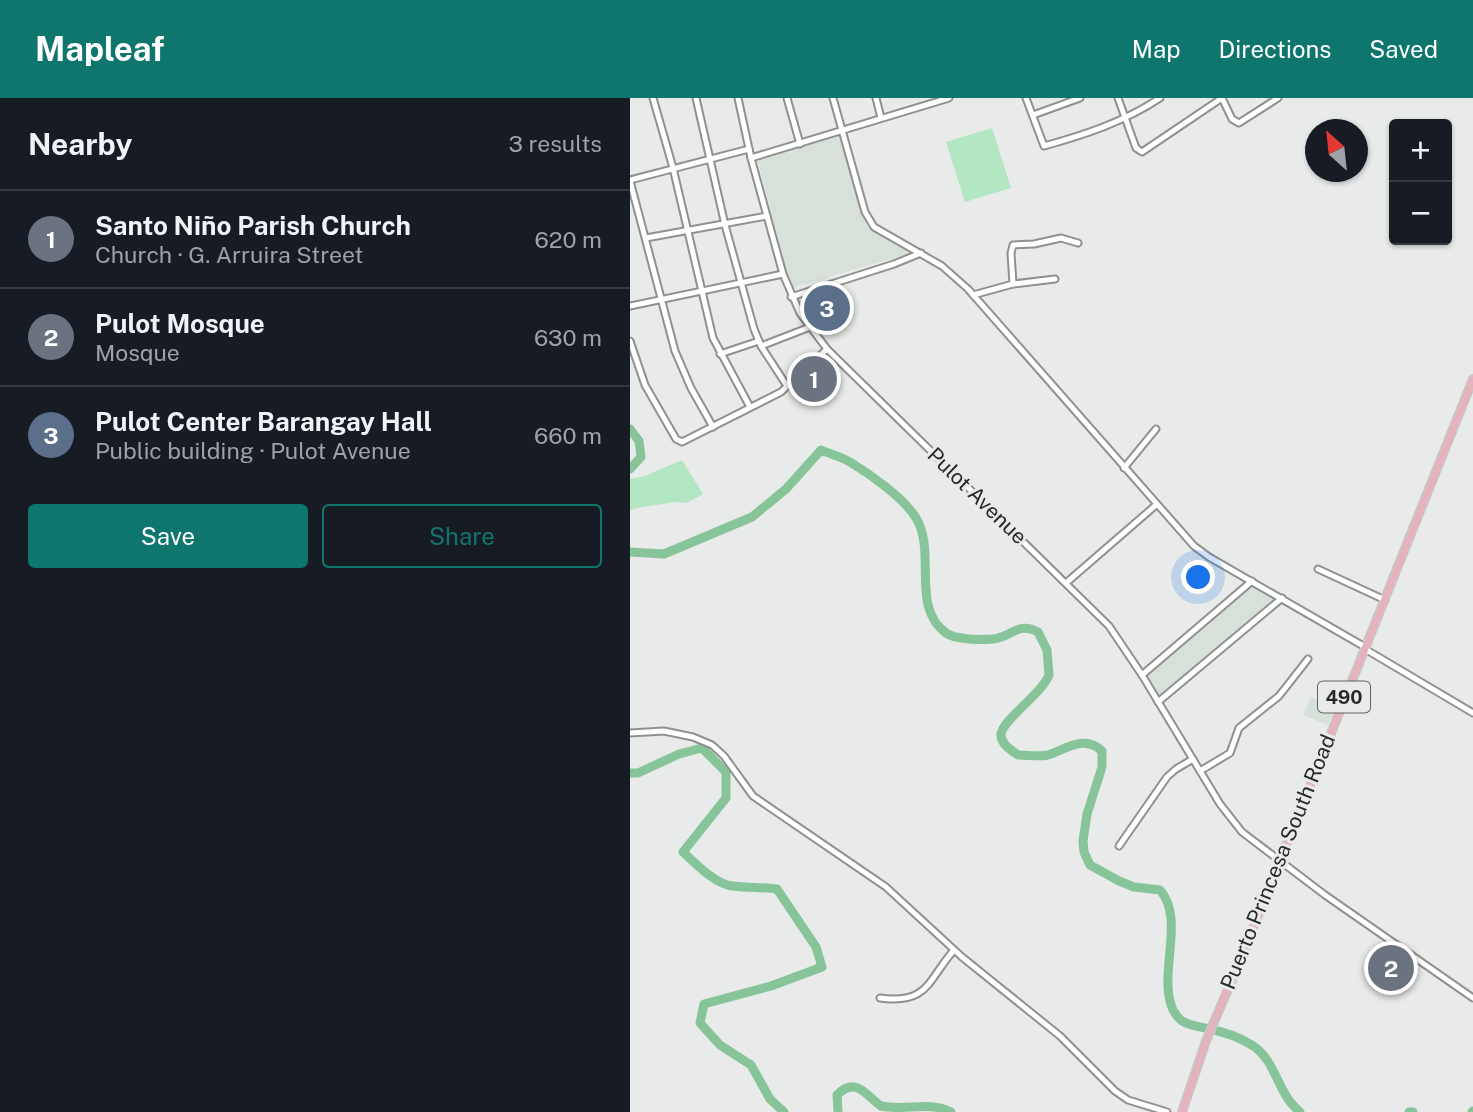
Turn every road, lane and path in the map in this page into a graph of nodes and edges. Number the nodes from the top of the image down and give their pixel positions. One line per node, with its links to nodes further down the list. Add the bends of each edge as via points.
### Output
1 (653, 98): 22 (street)
2 (696, 98): 21 (street)
3 (738, 98): 19 (street, Pulot Avenue)
4 (787, 98): 18 (street)
5 (833, 98): 17 (street)
6 (876, 98): 15 (street)
7 (949, 98): 15 (street)
8 (1026, 98): 14 (street)
9 (1080, 98): 14 (street)
10 (1118, 98): 16 (street)
11 (1160, 98): 16 (street)
12 (1222, 98): 13 (street, via 1232,119 1239,123); 16 (street, via 1145,151 1136,148)
13 (1278, 98)
14 (1033, 115): 16 (street, via 1044,146)
15 (881, 118): 17 (street)
16 (1126, 118)
17 (841, 130): 18 (street); 29 (street, via 869,221)
18 (800, 144): 20 (street)
19 (749, 149): 20 (street, Pulot Avenue); 21 (street)
20 (751, 158): 24 (street, Pulot Avenue)
21 (710, 159): 22 (street); 25 (street)
22 (673, 168): 23 (street); 26 (street)
23 (630, 181): 27 (street)
24 (766, 216): 25 (street); 30 (street, Pulot Avenue)
25 (725, 225): 26 (street); 32 (street)
26 (688, 231): 27 (street); 34 (street)
27 (646, 238): 37 (street)
28 (1078, 243): 33 (street, via 1061,237 1013,245)
29 (921, 253): 35 (street); 36 (street)
30 (783, 274): 32 (street); 36 (street, Pulot Avenue)
31 (1055, 279): 33 (street)
32 (742, 283): 34 (street); 41 (street)
33 (1013, 284): 35 (street)
34 (702, 292): 37 (street); 43 (street)
35 (973, 295): 49 (street)
36 (791, 297): 39 (street, Pulot Avenue)
37 (663, 299): 38 (street); 47 (street, via 680,364)
38 (630, 306)
39 (810, 327): 41 (street); 42 (street, Pulot Avenue)
40 (630, 341): 47 (street, via 645,385 679,441)
41 (760, 344): 43 (street); 45 (street)
42 (827, 349): 45 (street); 53 (street, Pulot Avenue)
43 (720, 354): 46 (street)
44 (1473, 379): 55 (main road, Puerto Princesa South Road / 490)
45 (788, 386): 46 (street)
46 (750, 407): 47 (street)
47 (713, 427)
48 (1156, 429): 49 (street)
49 (1125, 468): 50 (street)
50 (1156, 505): 52 (street, via 1194,546); 53 (street)
51 (1318, 569): 55 (street)
52 (1252, 581): 54 (street); 58 (street)
53 (1066, 583): 58 (street, Pulot Avenue, via 1109,626)
54 (1282, 598): 56 (street); 59 (street)
55 (1385, 600): 56 (main road, Puerto Princesa South Road / 490)
56 (1365, 648): 60 (street); 65 (main road, Puerto Princesa South Road / 490)
57 (1308, 659): 63 (street, via 1279,696 1239,728 1230,753)
58 (1142, 676): 59 (street, Pulot Avenue)
59 (1158, 702): 62 (street, Pulot Avenue)
60 (1473, 713)
61 (630, 733): 66 (street, via 664,731 712,745 753,796 880,882)
62 (1193, 759): 63 (street, Pulot Avenue); 64 (street, via 1167,778)
63 (1200, 771): 65 (street, Pulot Avenue, via 1235,824)
64 (1119, 846)
65 (1279, 862): 68 (street, Pulot Avenue); 70 (main road, Puerto Princesa South Road / 490)
66 (954, 950): 67 (street, via 922,993 909,999); 69 (street, via 1060,1036 1115,1091)
67 (880, 998)
68 (1473, 998)
69 (1167, 1112)
70 (1182, 1112)

